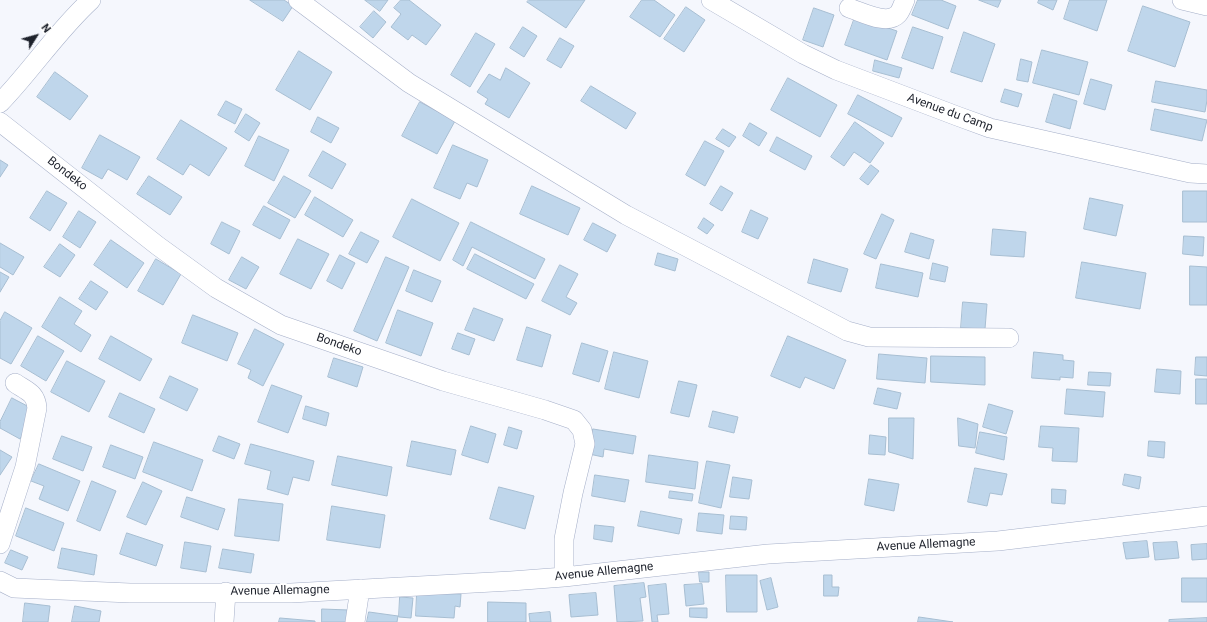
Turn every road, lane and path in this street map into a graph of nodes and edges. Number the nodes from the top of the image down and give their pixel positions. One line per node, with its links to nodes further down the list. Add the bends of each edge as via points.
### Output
1 (91, 0): 8 (street, via 58,34)
2 (711, 0): 10 (street, Avenue du Camp, via 803,54 836,70 984,126 1182,172)
3 (905, 0): 7 (street, via 898,14 891,19 882,19)
4 (1182, 0): 6 (street)
5 (304, 2): 11 (street, via 409,83 626,215 847,331 869,337)
6 (1207, 6)
7 (850, 8)
8 (0, 103)
9 (0, 122): 15 (street, Bondeko, via 158,246 216,288 281,325 443,381 574,420 582,430 585,444 564,539)
10 (1207, 174)
11 (1009, 338)
12 (15, 383): 14 (street, via 34,396 37,408 25,467)
13 (1207, 516): 15 (street, Avenue Allemagne, via 998,541 768,554)
14 (0, 544)
15 (564, 577): 17 (street, Avenue Allemagne)
16 (5, 588): 18 (street, Avenue Allemagne, via 130,593)
17 (360, 589): 18 (street, Avenue Allemagne); 20 (street)
18 (226, 592): 19 (street)
19 (224, 622)
20 (355, 622)

